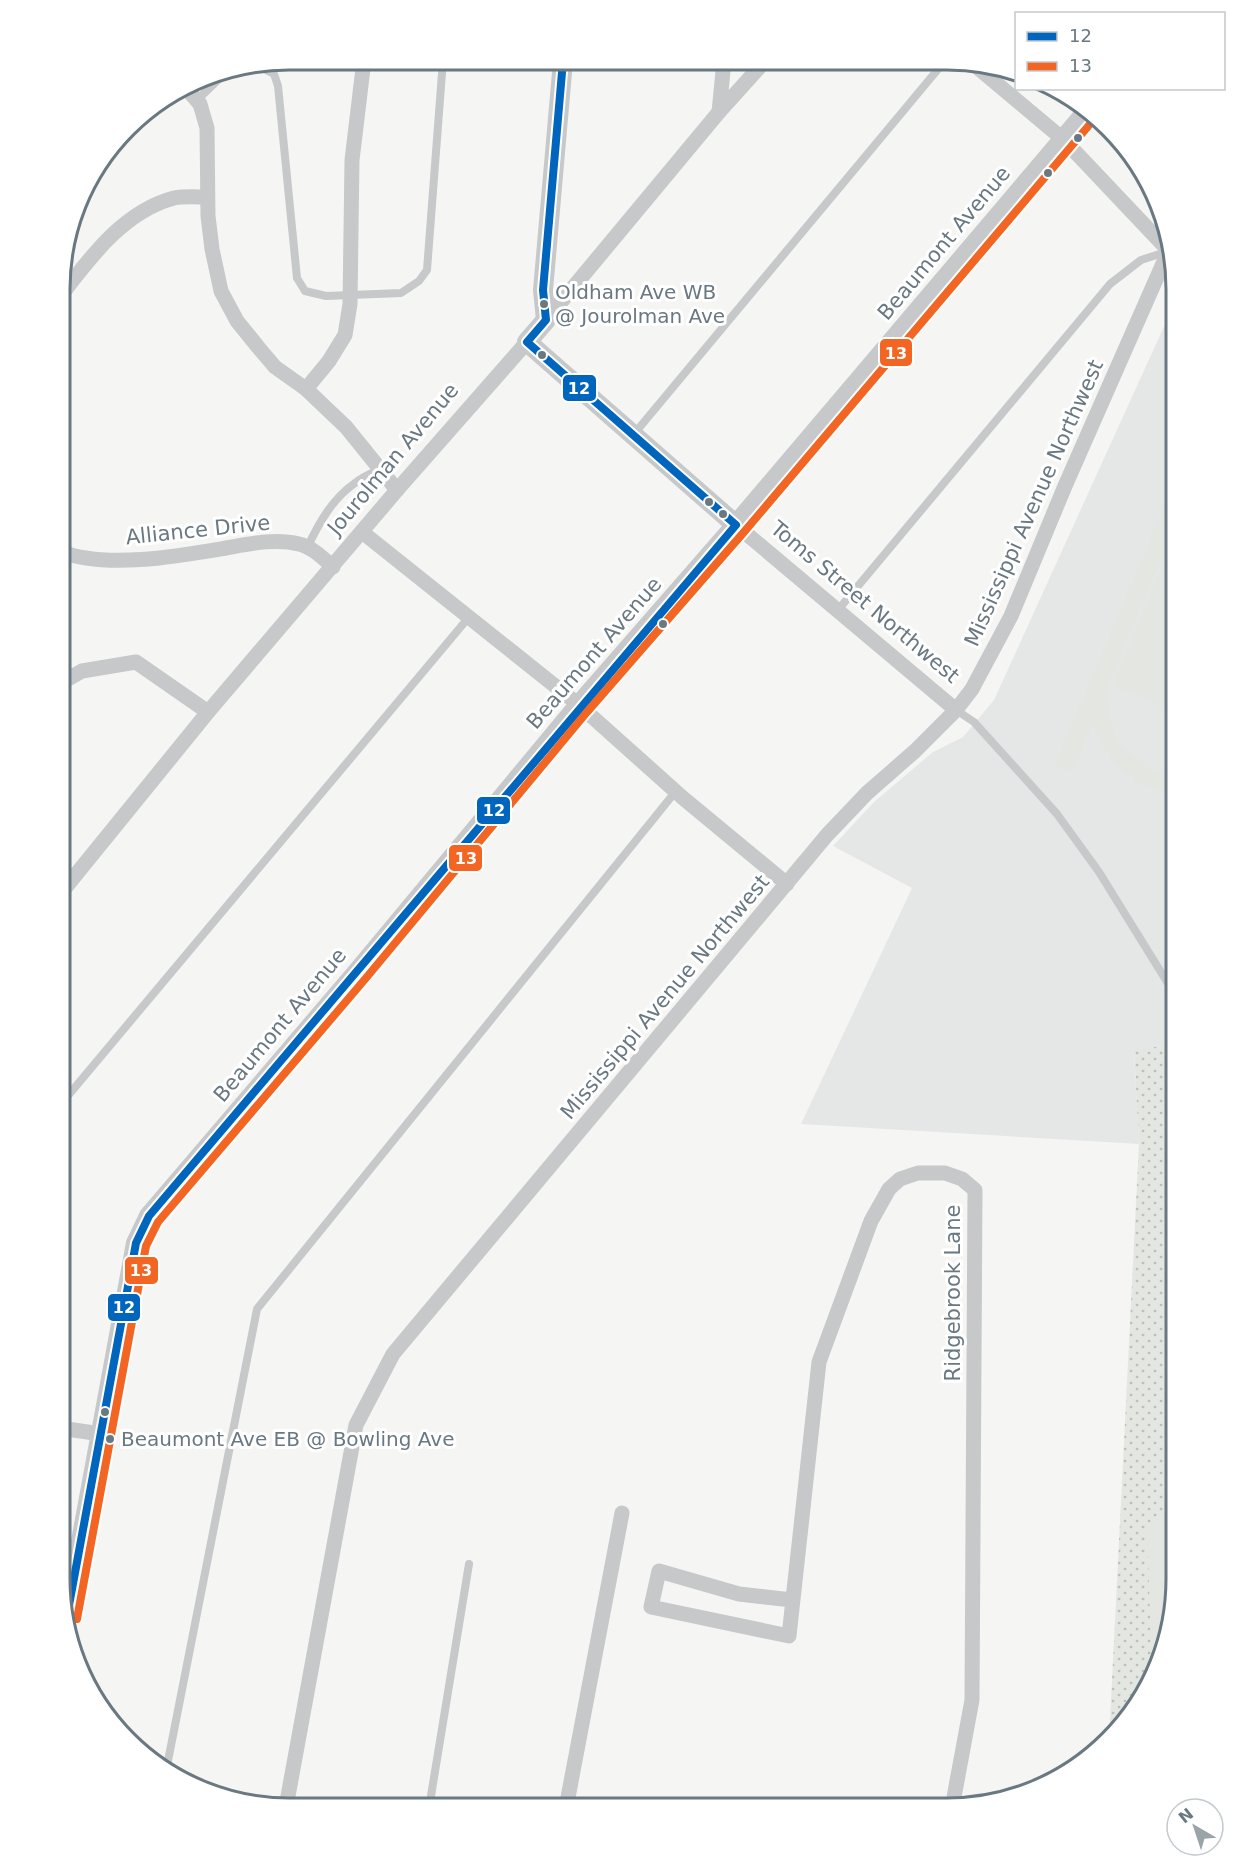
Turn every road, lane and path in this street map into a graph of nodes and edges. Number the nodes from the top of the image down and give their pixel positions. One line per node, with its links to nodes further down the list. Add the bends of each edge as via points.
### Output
1 (363, 70): 18 (street, via 352,160)
2 (441, 70): 18 (lane, via 427,270 418,282 401,293)
3 (562, 70): 19 (street, via 543,290)
4 (723, 70): 10 (street)
5 (757, 70): 10 (street, Jourolman Avenue)
6 (937, 70): 22 (lane)
7 (269, 71): 18 (lane, via 278,86 297,278 305,291 326,297)
8 (985, 74): 12 (street)
9 (192, 94): 13 (street, via 200,104 207,128)
10 (719, 112): 19 (street, Jourolman Avenue)
11 (1082, 117): 12 (street, Beaumont Avenue)
12 (1064, 140): 14 (street); 25 (street, Beaumont Avenue)
13 (207, 197): 17 (street, via 176,198 148,208 112,234); 21 (street, via 221,291 237,321 275,367)
14 (1161, 243)
15 (1163, 253): 30 (lane, via 1141,260 1110,284)
16 (1165, 260): 34 (street, Mississippi Avenue Northwest, via 1011,616 972,689)
17 (70, 284)
18 (350, 295): 21 (street, via 345,335)
19 (546, 320): 20 (street, Jourolman Avenue)
20 (527, 342): 22 (street, Toms Street Northwest); 24 (street, Jourolman Avenue)
21 (306, 389): 23 (street)
22 (633, 435): 25 (street, Toms Street Northwest)
23 (380, 469): 24 (street); 27 (lane, via 354,483 335,501)
24 (397, 490): 26 (street, Jourolman Avenue)
25 (736, 525): 30 (street, Toms Street Northwest); 33 (street, Beaumont Avenue)
26 (362, 532): 29 (street, Jourolman Avenue); 31 (street)
27 (307, 548): 28 (street, Alliance Drive, via 265,542 173,557 93,560); 29 (street, Alliance Drive)
28 (70, 554)
29 (333, 567): 35 (street, Jourolman Avenue)
30 (838, 610): 34 (street, Toms Street Northwest)
31 (469, 617): 33 (street); 40 (lane)
32 (70, 678): 35 (street, via 82,671 136,662)
33 (579, 705): 36 (street); 42 (street, Beaumont Avenue, via 149,1216 136,1243)
34 (956, 710): 38 (street, Mississippi Avenue Northwest, via 867,793); 39 (lane, via 974,722 1057,814 1099,872)
35 (208, 712): 37 (street, Jourolman Avenue)
36 (676, 791): 38 (street); 47 (lane, via 256,1309)
37 (70, 882)
38 (787, 884): 48 (street, Mississippi Avenue Northwest, via 393,1354 356,1425)
39 (1166, 980)
40 (70, 1093)
41 (70, 1429): 42 (street)
42 (101, 1434): 45 (street, Beaumont Avenue)
43 (622, 1513): 50 (street)
44 (469, 1564): 49 (lane)
45 (71, 1599)
46 (792, 1600): 46 (street, Ridgebrook Lane, via 739,1594 658,1571 651,1607 789,1636); 51 (street, Ridgebrook Lane, via 819,1362 871,1221 889,1189 900,1179 918,1173 945,1173 962,1179 975,1190 972,1700)
47 (168, 1762)
48 (288, 1798)
49 (431, 1798)
50 (568, 1798)
51 (954, 1798)

